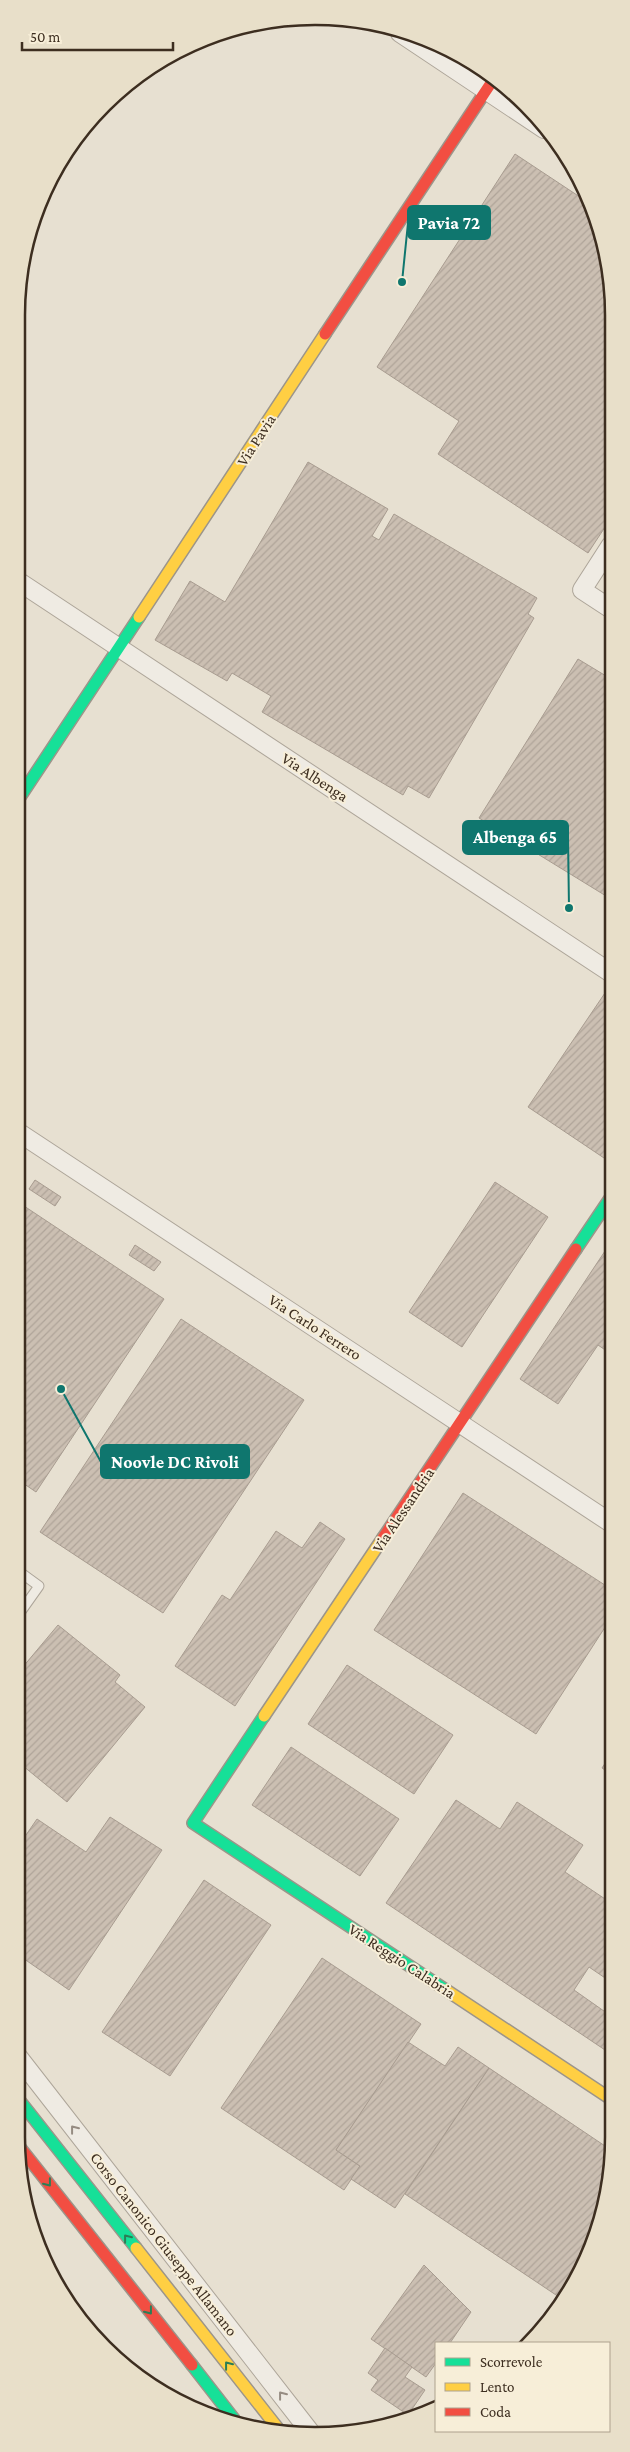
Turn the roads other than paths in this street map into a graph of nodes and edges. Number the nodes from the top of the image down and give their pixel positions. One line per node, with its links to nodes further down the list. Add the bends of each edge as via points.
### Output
1 (421, 45): 2 (street)
2 (490, 85): 3 (street); 7 (street, Via Pavia)
3 (512, 102)
4 (605, 554): 6 (street, via 582,590)
5 (25, 587): 7 (street, Via Albenga)
6 (605, 605)
7 (118, 648): 8 (street, Via Pavia); 9 (street, Via Albenga)
8 (25, 789)
9 (605, 969)
10 (25, 1137): 12 (street, Via Carlo Ferrero)
11 (605, 1206): 12 (street, Via Alessandria)
12 (461, 1423): 13 (street, Via Carlo Ferrero); 16 (street, Via Alessandria)
13 (605, 1519)
14 (25, 1576): 15 (lane, via 39,1586)
15 (25, 1606)
16 (193, 1823): 18 (street, Via Reggio Calabria)
17 (25, 2066): 23 (street, Corso Canonico Giuseppe Allamano, one-way to 17)
18 (605, 2095)
19 (25, 2107): 22 (street, Corso Canonico Giuseppe Allamano, one-way to 19)
20 (26, 2155): 21 (street, one-way to 21)
21 (230, 2414)
22 (275, 2425)
23 (306, 2427)

